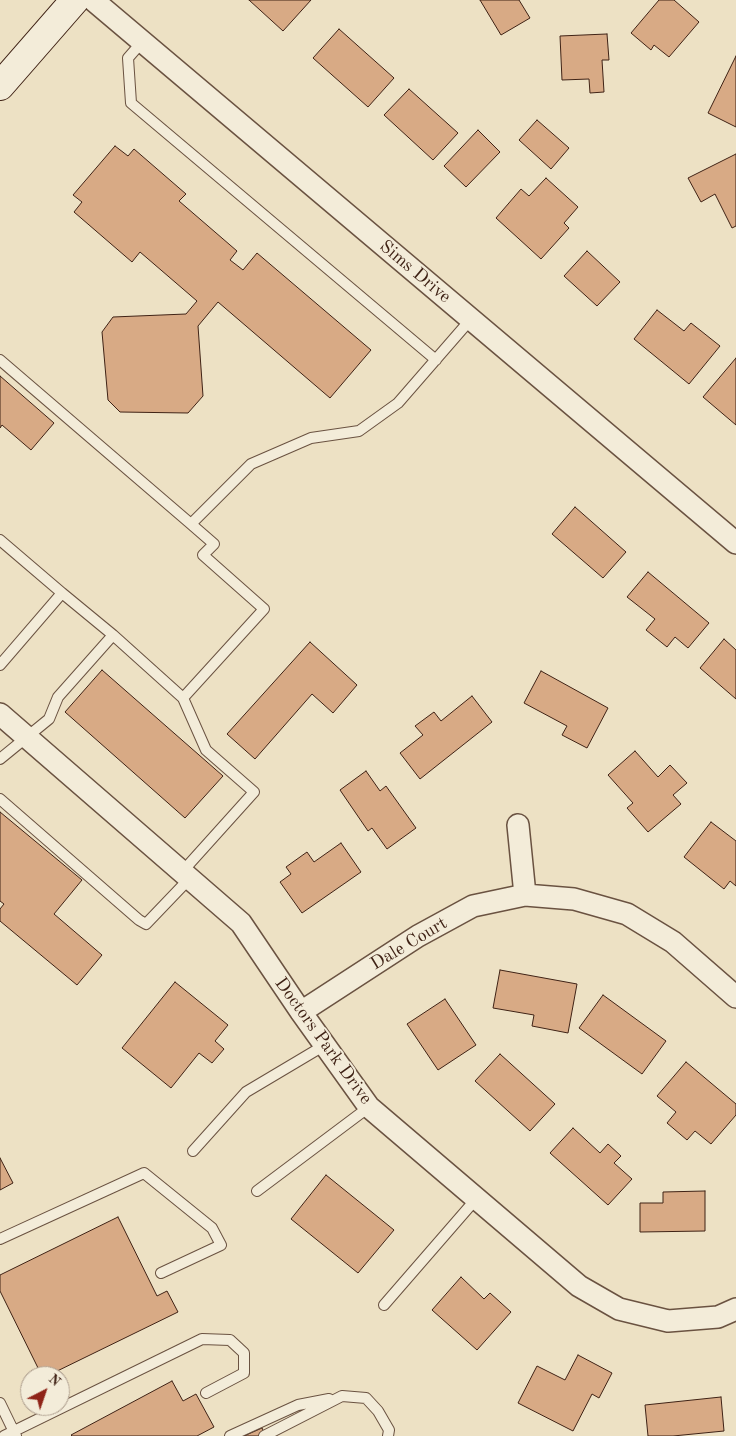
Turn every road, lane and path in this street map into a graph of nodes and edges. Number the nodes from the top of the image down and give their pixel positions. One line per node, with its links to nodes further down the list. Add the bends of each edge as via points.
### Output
1 (75, 0): 4 (main road)
2 (93, 0): 3 (street, Sims Drive)
3 (142, 42): 5 (street, Sims Drive); 7 (lane, via 128,58 131,103)
4 (0, 86)
5 (471, 319): 7 (lane); 10 (street, Sims Drive)
6 (0, 360): 8 (lane)
7 (436, 360): 8 (lane, via 398,403 359,431 311,438 251,464)
8 (191, 524): 14 (lane, via 214,544 203,555 264,609)
9 (0, 540): 11 (lane)
10 (736, 543)
11 (62, 593): 12 (lane); 13 (lane)
12 (113, 636): 14 (lane); 16 (lane, via 58,697 49,719)
13 (0, 665)
14 (184, 698): 20 (lane, via 206,750 254,792)
15 (0, 714): 16 (street, Doctors Park Drive)
16 (27, 737): 17 (lane); 20 (street, Doctors Park Drive)
17 (0, 759)
18 (0, 799): 20 (lane, via 146,924)
19 (518, 825): 21 (street)
20 (186, 875): 23 (street, Doctors Park Drive, via 241,923)
21 (525, 895): 22 (street, Dale Court, via 574,899 627,914 673,942); 23 (street, Dale Court, via 473,906 418,936)
22 (736, 997)
23 (301, 1012): 24 (street, Doctors Park Drive)
24 (325, 1045): 25 (street, Doctors Park Drive); 26 (lane, via 246,1092)
25 (369, 1107): 27 (lane); 28 (street, Doctors Park Drive)
26 (193, 1151)
27 (257, 1191)
28 (476, 1199): 31 (lane); 32 (street, Doctors Park Drive, via 579,1286 619,1309 668,1321 718,1317)
29 (0, 1239): 30 (lane, via 144,1172 212,1228 221,1245)
30 (161, 1273)
31 (384, 1305)
32 (736, 1309)
33 (206, 1394): 36 (lane, via 244,1373 244,1353 230,1340 202,1339)
34 (342, 1396): 38 (lane, via 298,1405); 39 (lane); 40 (lane, via 366,1398 389,1430)
35 (0, 1403): 36 (lane)
36 (15, 1434): 37 (lane)
37 (4, 1436)
38 (230, 1436)
39 (264, 1436)
40 (388, 1436)

